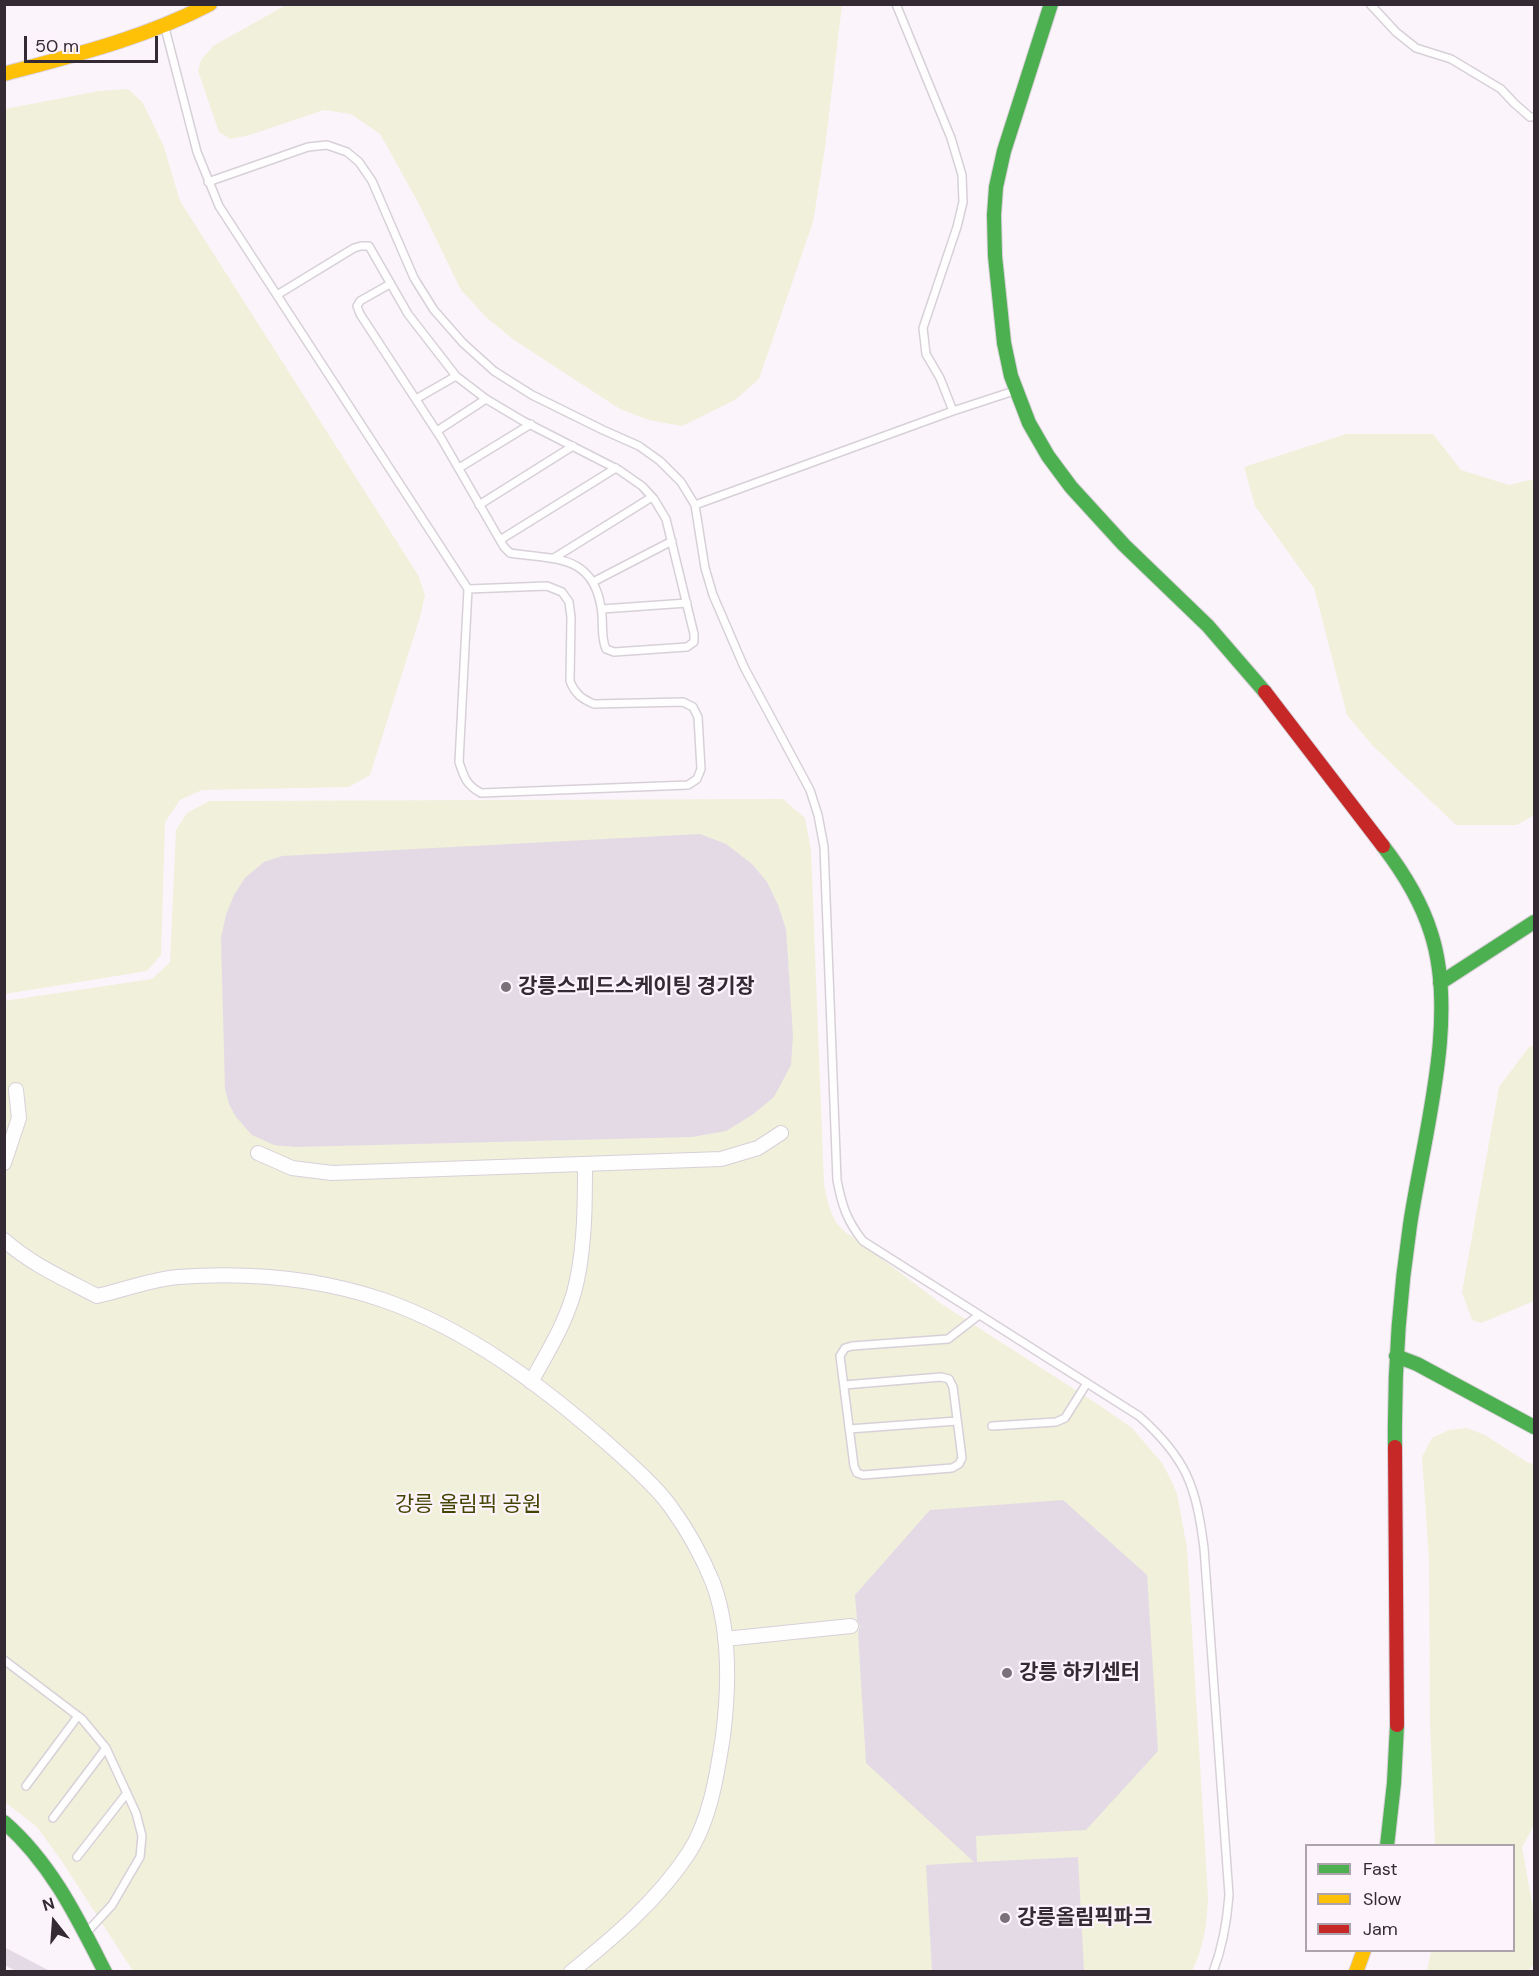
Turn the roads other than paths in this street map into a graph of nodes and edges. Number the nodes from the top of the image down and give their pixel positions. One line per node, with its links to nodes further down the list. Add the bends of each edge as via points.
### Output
1 (210, 4): 5 (street)
2 (896, 4): 15 (lane, via 951,138 962,176 963,202 957,227 923,328 926,354)
3 (1051, 4): 12 (street, via 1007,135 996,182 993,230 997,282 1005,355)
4 (1370, 4): 7 (lane, via 1416,48 1451,59 1501,89 1514,104)
5 (165, 28): 6 (street); 8 (lane)
6 (4, 74)
7 (1534, 117)
8 (208, 182): 10 (lane, via 219,206); 23 (lane, via 308,147 327,145 347,152 372,181 414,278 434,310 463,343 494,371 532,395 639,446 681,482)
9 (390, 284): 10 (lane, via 369,246 361,246); 11 (lane, via 419,330); 13 (lane, via 357,306)
10 (277, 295): 28 (lane)
11 (456, 376): 13 (lane); 14 (lane)
12 (1015, 391): 15 (lane); 32 (street, via 1037,438 1067,484 1240,660 1410,882 1431,931)
13 (416, 399): 17 (lane)
14 (486, 399): 16 (lane); 17 (lane)
15 (953, 411): 23 (lane)
16 (531, 424): 18 (lane); 19 (lane)
17 (437, 431): 19 (lane)
18 (573, 446): 20 (lane); 22 (lane)
19 (459, 468): 22 (lane)
20 (616, 468): 21 (lane); 24 (lane)
21 (652, 497): 25 (lane, via 666,519); 26 (lane)
22 (479, 505): 24 (lane)
23 (695, 506): 39 (lane, via 713,595 744,667 801,772 818,815 824,847 837,1180 849,1224 863,1241)
24 (500, 540): 26 (lane, via 510,553)
25 (672, 541): 27 (lane); 29 (lane)
26 (554, 558): 27 (lane, via 581,567)
27 (593, 582): 30 (lane)
28 (468, 589): 28 (lane, via 459,762 471,787 481,793 687,785 697,779 701,770 698,717 693,707 683,702 594,704 574,691 570,681 572,617 562,592 548,586)
29 (687, 603): 30 (lane); 30 (lane, via 694,642 687,647 614,652 606,649)
30 (602, 609)
31 (1534, 922): 32 (street)
32 (1440, 983): 40 (street, via 1432,1096 1408,1231)
33 (16, 1090): 36 (street, via 19,1118)
34 (781, 1133): 37 (street, via 758,1148 721,1159)
35 (258, 1154): 37 (street, via 292,1168 332,1173)
36 (4, 1163)
37 (585, 1164): 41 (street, via 585,1224 577,1281 560,1331)
38 (4, 1240): 41 (street, via 44,1269 97,1296 176,1277 260,1276 312,1282 383,1300 450,1329)
39 (979, 1315): 42 (lane); 43 (lane, via 948,1339 845,1348 840,1356)
40 (1396, 1356): 46 (street); 57 (street, via 1398,1705 1396,1773)
41 (531, 1382): 49 (street, via 621,1456 668,1503 694,1543 713,1585)
42 (1087, 1383): 45 (lane, via 1065,1418); 63 (lane, via 1156,1431 1186,1472 1199,1509 1229,1895 1222,1946)
43 (844, 1386): 44 (lane, via 949,1379); 47 (lane)
44 (957, 1421): 47 (lane); 47 (lane, via 962,1458 959,1464 952,1468 863,1475 854,1466)
45 (992, 1426)
46 (1534, 1427)
47 (849, 1429)
48 (851, 1626): 49 (street)
49 (725, 1639): 62 (street, via 728,1698 720,1759 704,1824 689,1853 660,1890)
50 (4, 1660): 51 (lane)
51 (78, 1716): 52 (lane); 53 (lane)
52 (106, 1748): 54 (lane); 55 (lane)
53 (26, 1786)
54 (127, 1793): 58 (lane); 59 (lane, via 142,1836 140,1857 112,1905)
55 (53, 1818)
56 (4, 1822): 59 (street, via 24,1837 50,1869)
57 (1386, 1844)
58 (77, 1857)
59 (85, 1934): 61 (street)
60 (1363, 1952): 64 (street)
61 (105, 1971)
62 (571, 1971)
63 (1213, 1971)
64 (1356, 1971)

